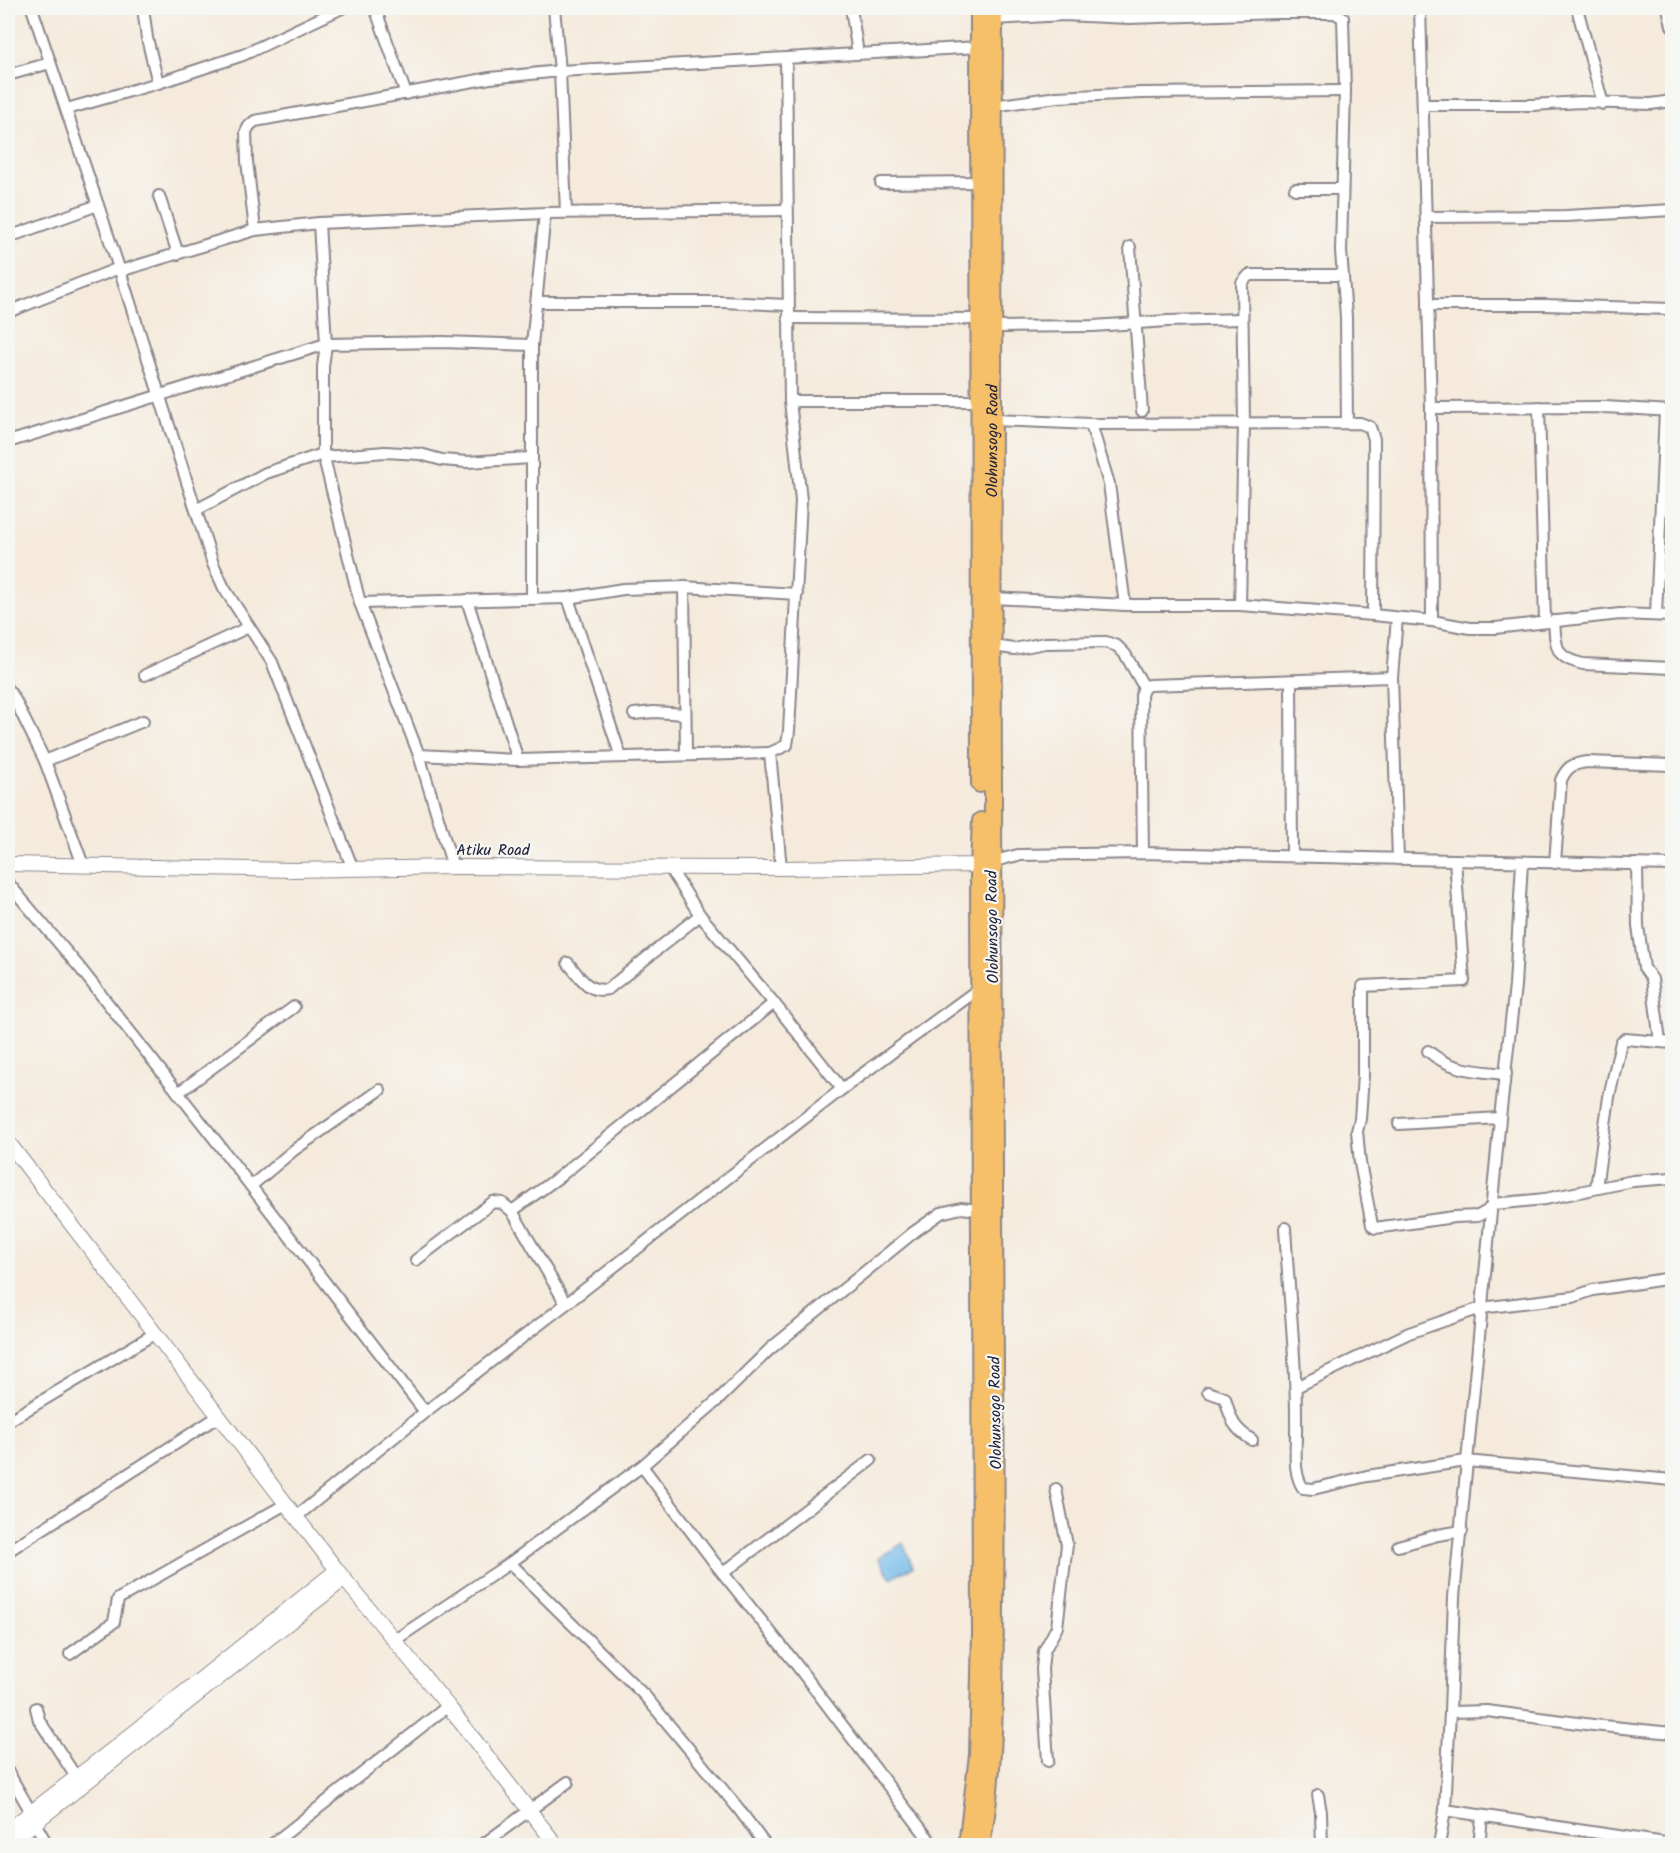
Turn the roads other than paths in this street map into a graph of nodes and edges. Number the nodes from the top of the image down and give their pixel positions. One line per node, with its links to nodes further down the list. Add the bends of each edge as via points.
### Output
1 (32, 8): 16 (street)
2 (143, 8): 19 (street)
3 (342, 8): 19 (street, via 243,55)
4 (375, 8): 21 (street)
5 (554, 8): 17 (street)
6 (851, 8): 14 (street)
7 (979, 8): 13 (main road, Olohunsogo Road)
8 (1420, 8): 24 (street)
9 (1577, 8): 23 (street)
10 (1668, 8): 12 (street)
11 (994, 14): 20 (street, via 1129,18 1335,13 1343,18 1345,28); 25 (main road, Olohunsogo Road)
12 (1672, 26)
13 (980, 47): 14 (street); 27 (main road, Olohunsogo Road)
14 (858, 54): 15 (street)
15 (786, 58): 17 (street); 33 (street)
16 (50, 63): 18 (street); 26 (street)
17 (560, 71): 21 (street, via 490,78); 35 (street)
18 (8, 75)
19 (158, 83): 26 (street)
20 (1345, 91): 25 (street, via 1141,93 1057,97); 30 (street)
21 (406, 94): 39 (street, via 255,121 249,126 247,161)
22 (1672, 101): 23 (street)
23 (1603, 104): 24 (street)
24 (1424, 105): 37 (street)
25 (993, 106): 53 (main road, Olohunsogo Road)
26 (67, 109): 32 (street)
27 (980, 182): 28 (street); 53 (main road, Olohunsogo Road)
28 (881, 183)
29 (1295, 189): 30 (street)
30 (1342, 189): 44 (street)
31 (159, 196): 42 (street)
32 (98, 205): 40 (street); 43 (street)
33 (787, 210): 35 (street); 46 (street)
34 (1672, 210): 37 (street)
35 (567, 212): 36 (street)
36 (545, 213): 38 (street); 45 (street)
37 (1426, 217): 47 (street)
38 (320, 223): 39 (street); 54 (street)
39 (255, 230): 42 (street)
40 (8, 234)
41 (1130, 247): 52 (street)
42 (178, 254): 43 (street)
43 (120, 270): 49 (street); 56 (street)
44 (1343, 275): 51 (street, via 1250,275 1242,284); 65 (street)
45 (537, 302): 46 (street); 55 (street)
46 (788, 305): 50 (street)
47 (1428, 305): 48 (street); 60 (street)
48 (1672, 309)
49 (8, 312)
50 (788, 318): 53 (street); 57 (street)
51 (1242, 319): 52 (street); 64 (street)
52 (1136, 322): 53 (street, via 1093,326); 61 (street)
53 (987, 323): 58 (main road, Olohunsogo Road); 63 (main road, Olohunsogo Road)
54 (326, 344): 55 (street); 56 (street); 68 (street, via 322,367)
55 (532, 345): 69 (street)
56 (159, 396): 67 (street); 70 (street)
57 (790, 401): 58 (street); 72 (street, via 801,500)
58 (980, 401): 109 (main road, Olohunsogo Road, via 981,828)
59 (1539, 407): 60 (street); 62 (street); 85 (street)
60 (1431, 408): 84 (street)
61 (1142, 411)
62 (1669, 411): 81 (street)
63 (994, 420): 66 (street); 74 (main road, Olohunsogo Road)
64 (1244, 423): 65 (street); 66 (street); 79 (street)
65 (1347, 423): 80 (street, via 1370,427 1374,439)
66 (1091, 424): 78 (street, via 1109,484)
67 (8, 442)
68 (323, 455): 69 (street, via 385,452 467,462); 70 (street, via 266,473); 77 (street)
69 (531, 458): 75 (street)
70 (196, 510): 86 (street, via 213,564)
71 (684, 587): 72 (street); 73 (street, via 623,589); 95 (street)
72 (797, 594): 97 (street, via 787,745)
73 (568, 598): 75 (street); 100 (street)
74 (994, 598): 78 (street); 87 (main road, Olohunsogo Road)
75 (532, 599): 76 (street)
76 (467, 600): 77 (street); 101 (street)
77 (360, 603): 99 (street)
78 (1125, 605): 79 (street)
79 (1240, 605): 80 (street)
80 (1373, 615): 83 (street)
81 (1656, 615): 82 (street); 85 (street, via 1620,614)
82 (1672, 616)
83 (1397, 618): 84 (street); 90 (street)
84 (1432, 621): 85 (street, via 1495,628)
85 (1550, 621): 88 (street, via 1556,648 1570,662)
86 (249, 627): 89 (street); 117 (street, via 272,662)
87 (993, 646): 92 (street, via 1014,649 1045,643 1106,642 1125,654); 109 (main road, Olohunsogo Road)
88 (1672, 668)
89 (145, 675)
90 (1392, 677): 91 (street); 106 (street)
91 (1291, 681): 92 (street); 105 (street)
92 (1144, 687): 104 (street)
93 (8, 690): 102 (street)
94 (634, 714): 95 (street)
95 (685, 714): 98 (street)
96 (143, 721): 102 (street)
97 (770, 753): 98 (street); 118 (street)
98 (686, 754): 100 (street)
99 (419, 755): 101 (street); 115 (street)
100 (621, 757): 101 (street)
101 (518, 760)
102 (45, 761): 114 (street)
103 (1672, 765): 110 (street, via 1587,762 1566,768 1561,780)
104 (1143, 853): 105 (street); 109 (street, via 1018,855)
105 (1292, 856): 106 (street)
106 (1398, 859): 107 (street)
107 (1455, 860): 108 (street); 138 (street, via 1464,981 1363,986 1358,1146 1365,1195 1375,1228 1478,1216)
108 (1522, 862): 110 (street); 128 (street)
109 (985, 863): 118 (street, Atiku Road); 122 (main road, Olohunsogo Road); 166 (main road, Olohunsogo Road, via 994,984 996,1492)
110 (1555, 863): 112 (street)
111 (8, 864): 114 (street, Atiku Road)
112 (1636, 864): 113 (street); 125 (street, via 1638,926 1644,968 1652,979)
113 (1672, 865)
114 (83, 866): 117 (street, Atiku Road)
115 (453, 867): 116 (street, Atiku Road); 117 (street, Atiku Road)
116 (669, 867): 118 (street, Atiku Road); 120 (street)
117 (353, 868)
118 (781, 868)
119 (8, 883): 131 (street)
120 (700, 915): 121 (street, via 608,989 589,987); 123 (street)
121 (568, 963)
122 (980, 988): 129 (street); 140 (main road, Olohunsogo Road)
123 (774, 1003): 129 (street); 139 (street, via 559,1178)
124 (294, 1007): 131 (street)
125 (1660, 1042): 126 (street); 137 (street, via 1625,1039 1619,1045)
126 (1672, 1043)
127 (1428, 1051): 128 (street, via 1461,1069)
128 (1506, 1074): 132 (street)
129 (842, 1089): 144 (street)
130 (380, 1090): 136 (street, via 294,1150)
131 (178, 1093): 136 (street)
132 (1500, 1118): 133 (street); 138 (street)
133 (1399, 1124)
134 (8, 1142): 146 (street)
135 (1672, 1178): 137 (street)
136 (251, 1186): 149 (street)
137 (1596, 1188): 138 (street, via 1545,1199)
138 (1493, 1204): 145 (street)
139 (512, 1210): 142 (street, via 493,1202); 144 (street)
140 (979, 1210): 155 (street, via 961,1208 940,1213 914,1232 770,1348); 166 (main road, Olohunsogo Road)
141 (1285, 1228): 147 (street)
142 (416, 1260)
143 (1672, 1278): 145 (street, via 1593,1290 1573,1297)
144 (566, 1304): 149 (street)
145 (1481, 1308): 147 (street, via 1408,1333); 154 (street)
146 (154, 1334): 150 (street); 151 (street)
147 (1296, 1387): 154 (street, via 1296,1457 1298,1482 1303,1488)
148 (1208, 1392): 152 (street, via 1225,1398 1232,1422)
149 (424, 1412): 159 (street)
150 (219, 1416): 158 (street); 162 (street)
151 (8, 1421)
152 (1252, 1440)
153 (871, 1460): 164 (street)
154 (1466, 1461): 156 (street); 160 (street)
155 (642, 1466): 163 (street); 164 (street)
156 (1672, 1480)
157 (1056, 1489): 173 (street, via 1067,1545 1057,1627 1044,1651 1042,1669)
158 (286, 1504): 159 (street); 168 (street, via 118,1599 114,1622)
159 (297, 1516): 165 (street)
160 (1461, 1531): 161 (street); 171 (street)
161 (1398, 1546)
162 (8, 1551)
163 (510, 1563): 167 (street); 190 (street, via 645,1696)
164 (723, 1573): 191 (street)
165 (340, 1574): 167 (street); 175 (street); 181 (street)
166 (988, 1635): 192 (main road, Olohunsogo Road); 193 (main road, Olohunsogo Road, via 993,1756)
167 (395, 1640): 169 (street)
168 (70, 1654)
169 (448, 1706): 178 (street); 187 (street)
170 (36, 1708): 175 (street, via 39,1720)
171 (1450, 1712): 172 (street, via 1487,1711); 179 (street)
172 (1672, 1733)
173 (1048, 1761)
174 (8, 1772): 181 (street)
175 (76, 1777): 181 (street)
176 (568, 1782): 178 (street)
177 (1318, 1795): 194 (street)
178 (529, 1810): 188 (street); 189 (street)
179 (1445, 1810): 180 (street); 195 (street)
180 (1482, 1817): 183 (street); 196 (street)
181 (33, 1818): 182 (street); 184 (street); 186 (street)
182 (8, 1830)
183 (1641, 1843): 185 (street)
184 (8, 1844)
185 (1672, 1844)
186 (48, 1845)
187 (270, 1845)
188 (481, 1845)
189 (557, 1845)
190 (766, 1845)
191 (934, 1845)
192 (967, 1845)
193 (981, 1845)
194 (1322, 1845)
195 (1439, 1845)
196 (1479, 1845)

